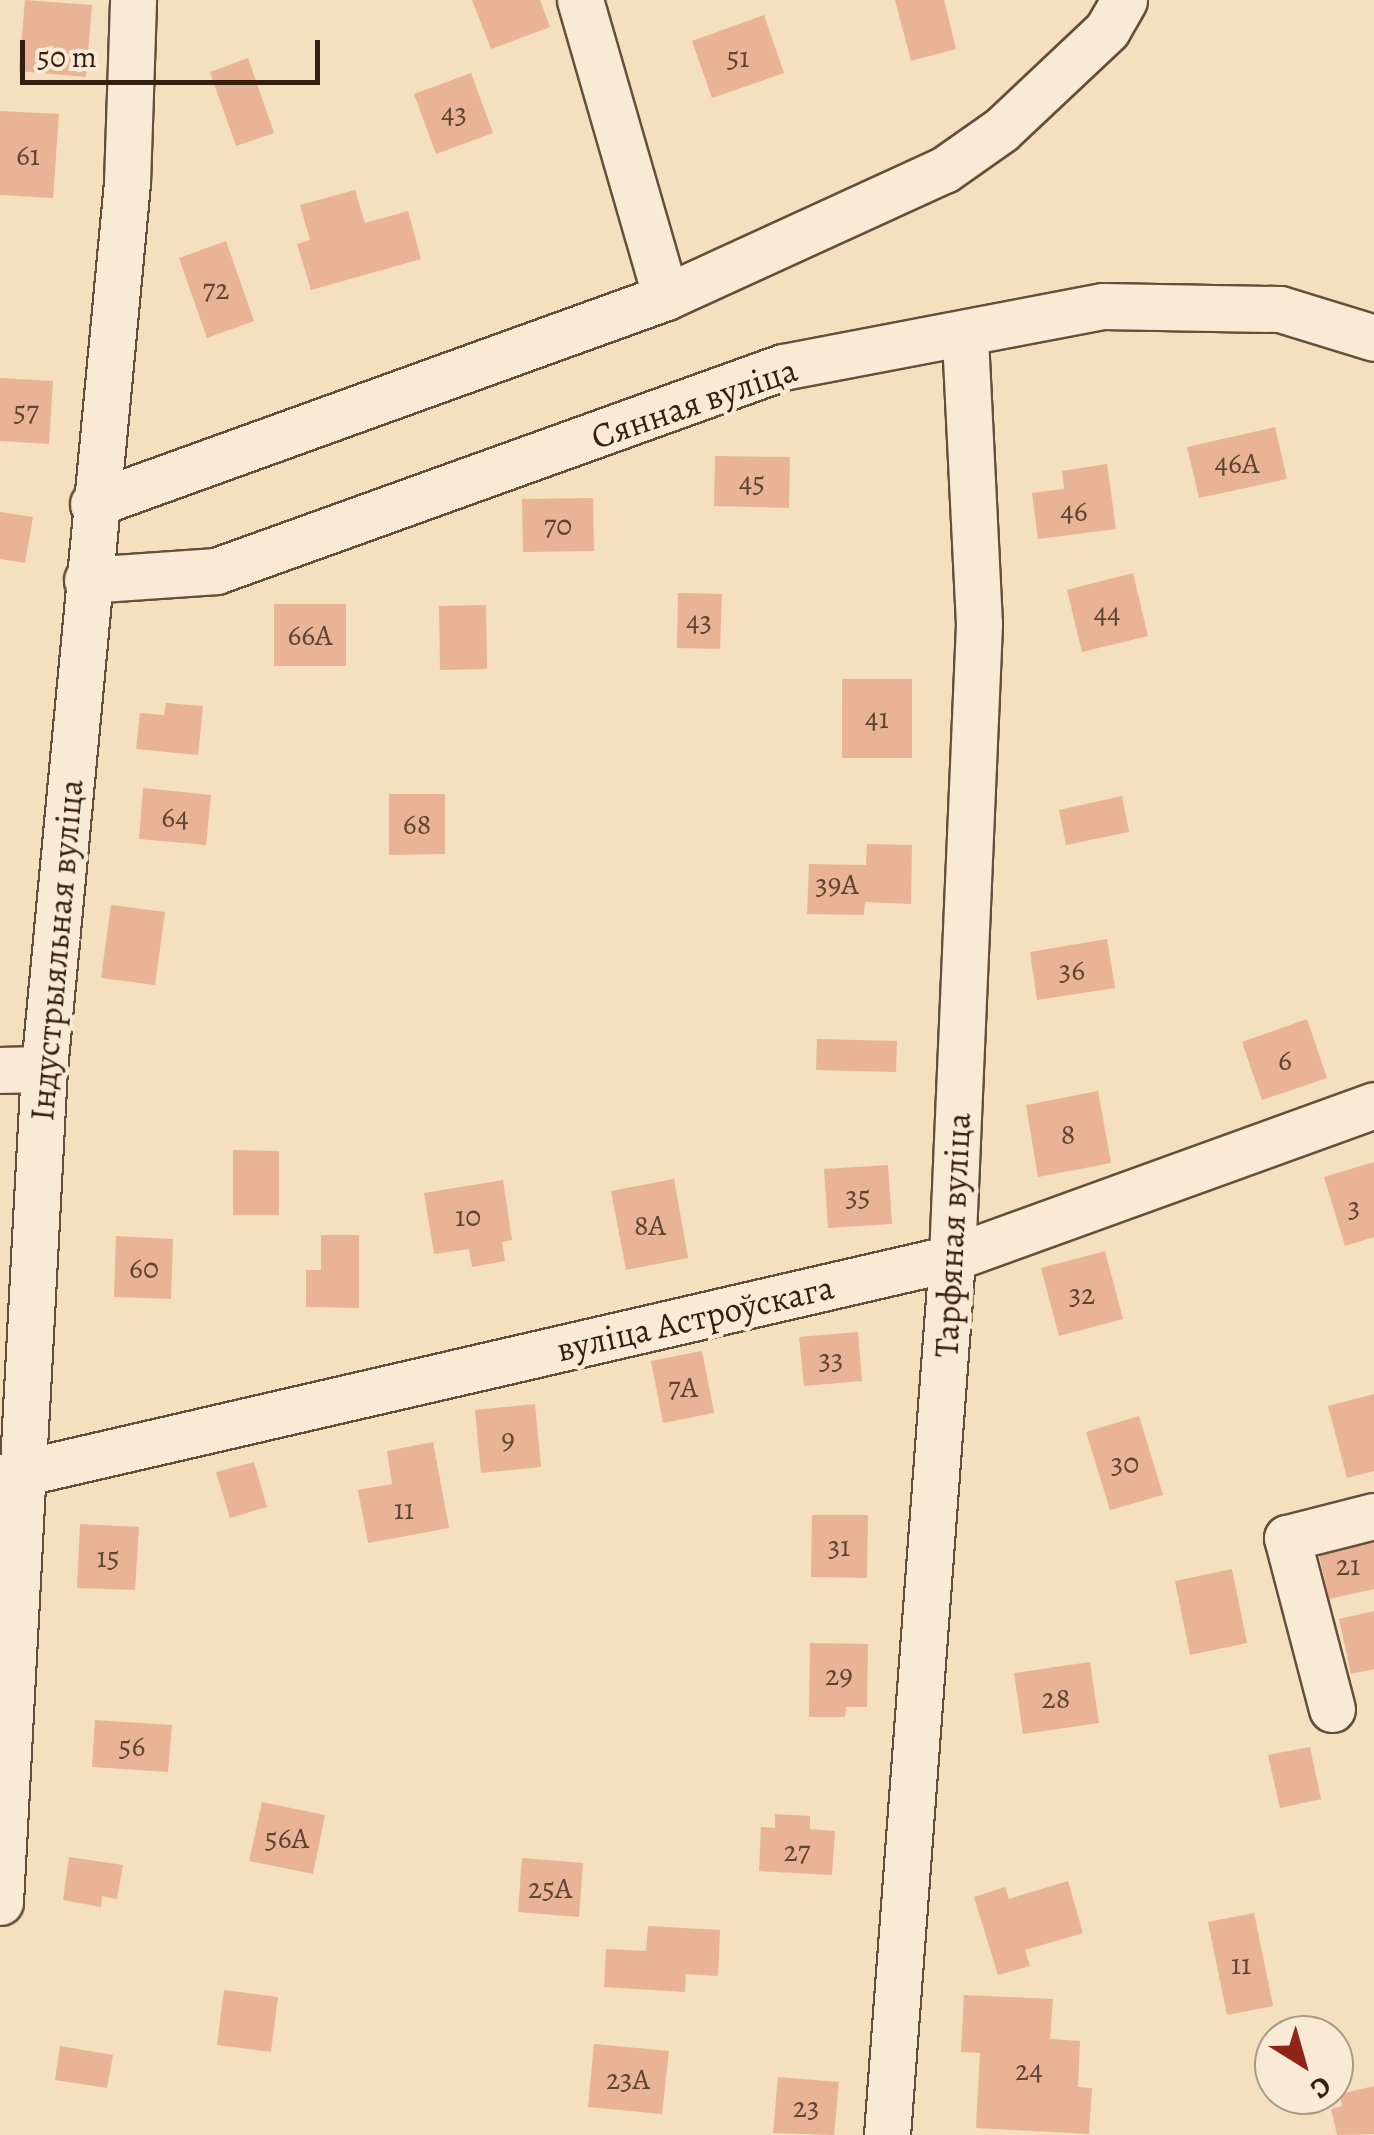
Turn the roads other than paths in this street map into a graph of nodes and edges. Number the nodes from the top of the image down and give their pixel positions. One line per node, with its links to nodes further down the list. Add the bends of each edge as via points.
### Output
1 (133, 0): 7 (street, Індустрыяльная вуліца, via 126,183)
2 (580, 0): 4 (street)
3 (1124, 0): 4 (street, via 1107,30 1001,130 944,170)
4 (666, 297): 7 (street)
5 (965, 334): 6 (street, Сянная вуліца, via 1102,306 1280,309); 8 (street, Сянная вуліца, via 783,368 216,571); 11 (street, Тарфяная вуліца, via 979,624)
6 (1374, 338)
7 (94, 504): 8 (street, Індустрыяльная вуліца)
8 (87, 580): 9 (street, Індустрыяльная вуліца)
9 (22, 1070): 12 (street, Індустрыяльная вуліца)
10 (1374, 1106): 11 (street, вуліца Астроўскага)
11 (952, 1258): 12 (street, вуліца Астроўскага); 16 (street, Тарфяная вуліца)
12 (11, 1476): 15 (street, Індустрыяльная вуліца)
13 (1374, 1516): 14 (street, via 1287,1538)
14 (1332, 1709)
15 (0, 1902)
16 (887, 2135)

